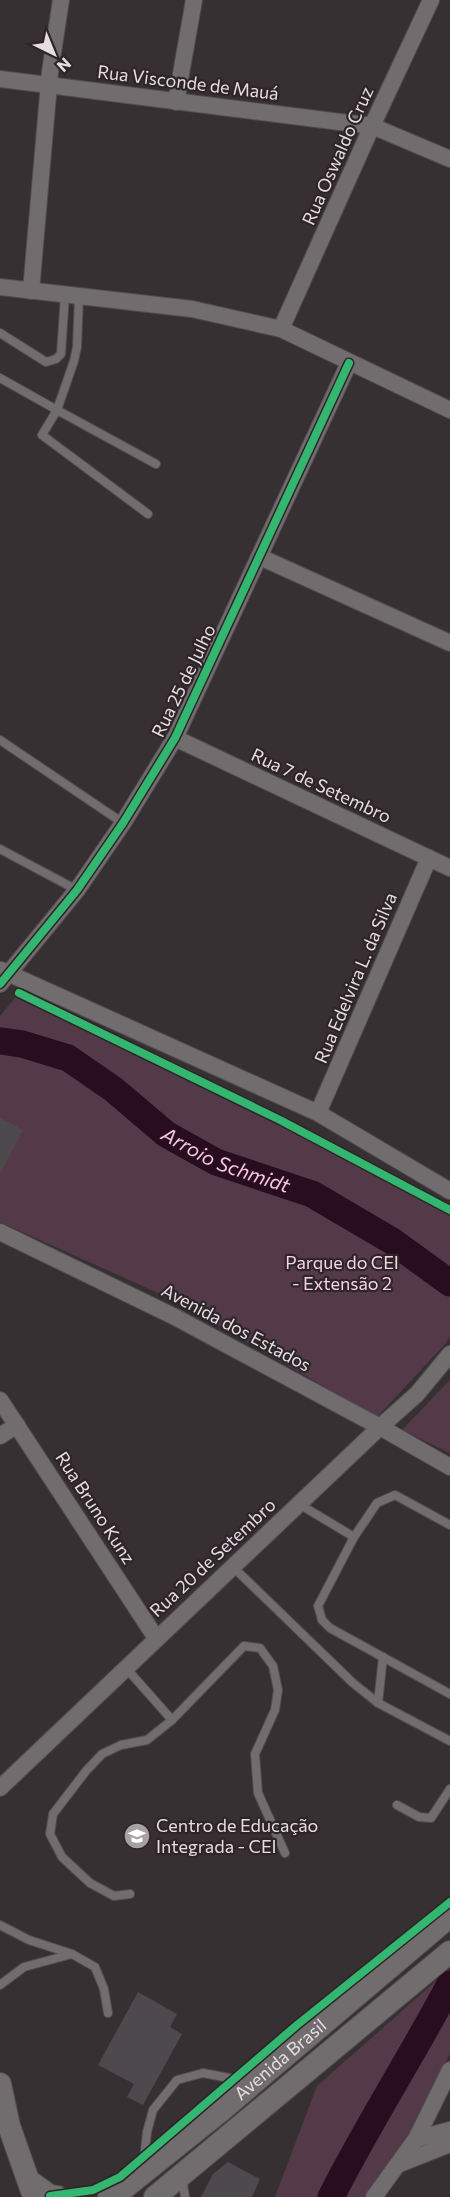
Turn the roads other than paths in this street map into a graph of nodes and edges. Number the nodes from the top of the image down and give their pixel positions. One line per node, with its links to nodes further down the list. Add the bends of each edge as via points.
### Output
1 (61, 0): 5 (street)
2 (195, 0): 6 (street)
3 (431, 0): 7 (street, Rua Oswaldo Cruz)
4 (0, 79): 5 (street, Rua Visconde de Mauá)
5 (49, 85): 6 (street, Rua Visconde de Mauá); 10 (street)
6 (176, 102): 7 (street, Rua Visconde de Mauá)
7 (372, 126): 8 (street, Rua Visconde de Mauá); 12 (street, Rua Oswaldo Cruz)
8 (450, 159)
9 (0, 287): 10 (street)
10 (31, 291): 11 (street)
11 (72, 296): 12 (street, via 192,309); 13 (lane, via 61,354 56,359 46,362); 16 (lane, via 74,362)
12 (281, 329): 14 (street)
13 (0, 333)
14 (349, 363): 17 (street); 20 (street, Rua 25 de Julho)
15 (0, 378): 16 (lane)
16 (57, 410): 18 (lane); 19 (lane, via 42,435)
17 (450, 410)
18 (156, 464)
19 (148, 514)
20 (260, 557): 21 (street); 22 (street, Rua 25 de Julho)
21 (450, 644)
22 (175, 738): 24 (street, Rua 25 de Julho); 26 (street, Rua 7 de Setembro)
23 (0, 740): 24 (lane)
24 (123, 823): 28 (street, Rua 25 de Julho)
25 (0, 849): 28 (lane)
26 (429, 858): 27 (street, Rua 7 de Setembro); 30 (street, Rua Edelvira L. da Silva)
27 (450, 868)
28 (77, 890): 29 (street, Rua 25 de Julho)
29 (3, 976): 30 (street)
30 (318, 1113): 31 (street)
31 (450, 1191)
32 (0, 1232): 36 (street, Avenida dos Estados, via 175,1317)
33 (450, 1354): 36 (street, Rua 20 de Setembro, via 417,1394)
34 (0, 1400): 35 (street, Rua Bruno Kunz)
35 (17, 1425): 37 (street); 43 (street, Rua Bruno Kunz)
36 (380, 1427): 38 (street, Avenida dos Estados); 39 (street, Rua 20 de Setembro)
37 (0, 1436)
38 (450, 1467)
39 (299, 1504): 41 (lane); 42 (street, Rua 20 de Setembro)
40 (450, 1525): 41 (lane, via 395,1495 377,1503)
41 (354, 1537): 44 (lane, via 318,1606 322,1620 330,1628)
42 (233, 1567): 43 (street, Rua 20 de Setembro); 47 (lane)
43 (156, 1638): 45 (street, Rua 20 de Setembro)
44 (383, 1657): 46 (lane); 47 (lane)
45 (126, 1668): 48 (lane); 50 (street, Rua 20 de Setembro)
46 (450, 1694)
47 (378, 1703): 49 (lane)
48 (172, 1720): 53 (lane, via 244,1646 260,1648 273,1666 278,1690 275,1710 255,1754 258,1793); 54 (lane, via 147,1740 102,1754 53,1814 50,1834 62,1857 90,1883 114,1896)
49 (450, 1741)
50 (0, 1788)
51 (450, 1789): 52 (lane, via 431,1818 419,1817)
52 (397, 1805)
53 (285, 1853)
54 (130, 1894)
55 (450, 1916): 62 (main road, Avenida Brasil)
56 (0, 1925): 58 (lane, via 29,1940)
57 (450, 1952): 70 (main road, Avenida Brasil)
58 (72, 1954): 59 (lane, via 24,1967); 60 (lane, via 95,1967)
59 (0, 1985)
60 (108, 2013)
61 (450, 2070): 66 (street)
62 (254, 2082): 64 (main road, Avenida Brasil); 69 (lane, via 203,2073 177,2080 153,2110)
63 (0, 2084): 71 (main road, via 9,2126)
64 (218, 2113): 69 (main road, Avenida Brasil); 70 (main road, via 180,2157)
65 (450, 2130): 66 (street)
66 (416, 2139): 68 (street)
67 (450, 2144): 68 (street)
68 (397, 2165): 76 (street)
69 (142, 2173): 72 (main road, Avenida Brasil)
70 (181, 2174): 74 (main road, Avenida Brasil); 75 (lane)
71 (31, 2189): 73 (main road)
72 (109, 2196)
73 (57, 2197)
74 (156, 2197)
75 (185, 2197)
76 (374, 2197)

